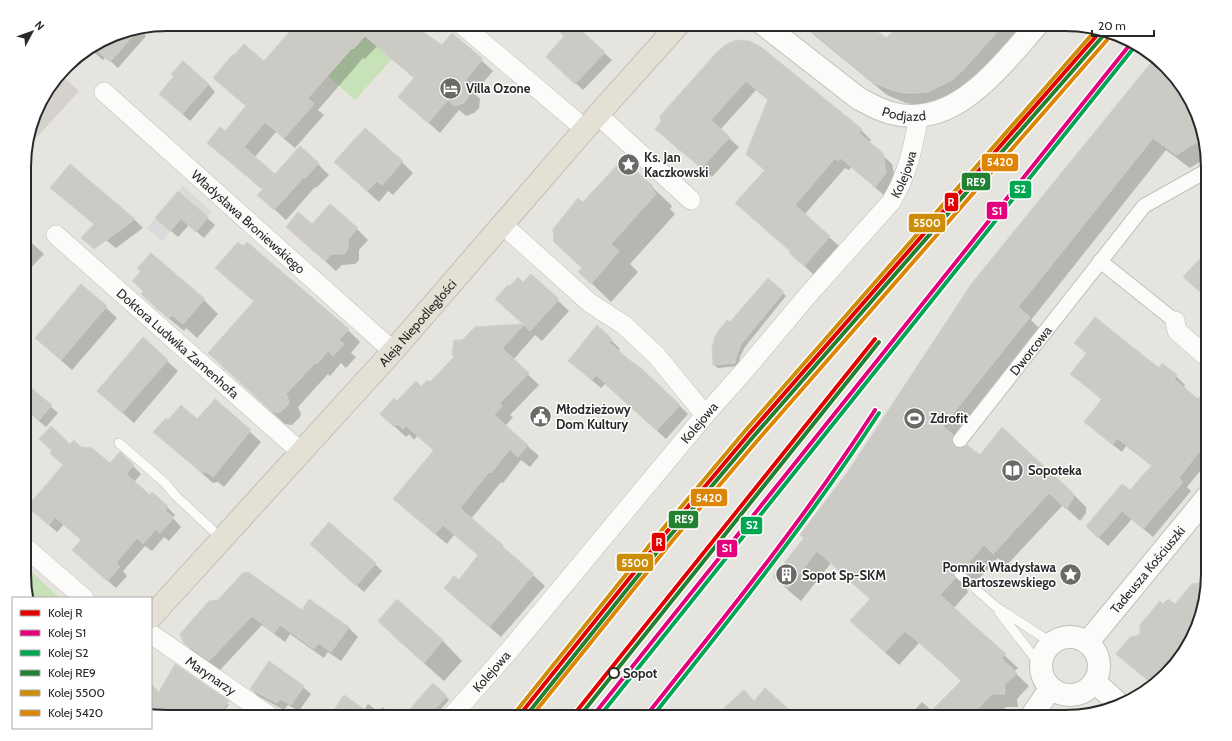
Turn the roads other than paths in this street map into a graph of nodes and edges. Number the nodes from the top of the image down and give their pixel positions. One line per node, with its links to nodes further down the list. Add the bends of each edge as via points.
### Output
1 (470, 31): 7 (street)
2 (673, 31): 7 (main road, Aleja Niepodległości)
3 (772, 31): 6 (street, Podjazd, via 858,98 875,108 892,114)
4 (1032, 31): 6 (street, Podjazd, via 981,87 968,97 944,110)
5 (104, 92): 14 (street, Władysława Broniewskiego)
6 (919, 116): 16 (street, Kolejowa, via 907,171 891,202)
7 (591, 122): 9 (street); 10 (main road, Aleja Niepodległości)
8 (1201, 174): 12 (street, Dworcowa, via 1144,206)
9 (691, 200)
10 (502, 224): 14 (main road, Aleja Niepodległości); 16 (street, via 590,303 624,325 657,356)
11 (56, 235): 19 (street, Doktora Ludwika Zamenhofa)
12 (1100, 261): 13 (street); 17 (street, Dworcowa)
13 (1175, 321): 15 (street, via 1177,331)
14 (393, 351): 19 (main road, Aleja Niepodległości)
15 (1201, 352)
16 (705, 415): 35 (street, Kolejowa)
17 (960, 440)
18 (119, 443): 21 (lane, via 165,483)
19 (301, 452): 21 (main road, Aleja Niepodległości)
20 (1201, 505): 29 (street, Tadeusza Kościuszki)
21 (222, 539): 26 (main road, Aleja Niepodległości)
22 (31, 552): 24 (street)
23 (959, 574): 25 (lane)
24 (83, 597)
25 (995, 606): 28 (lane); 30 (lane)
26 (152, 616)
27 (152, 635): 34 (street, Marynarzy)
28 (1052, 643): 29 (street, via 1063,638 1076,637); 30 (street, via 1043,653)
29 (1087, 643): 31 (street, via 1095,651 1099,661 1099,672)
30 (1040, 665): 32 (street, via 1041,675)
31 (1094, 682): 32 (street, via 1083,693 1075,695 1066,696); 33 (street)
32 (1050, 688): 36 (street)
33 (1115, 701)
34 (261, 710)
35 (457, 710)
36 (1036, 710)

